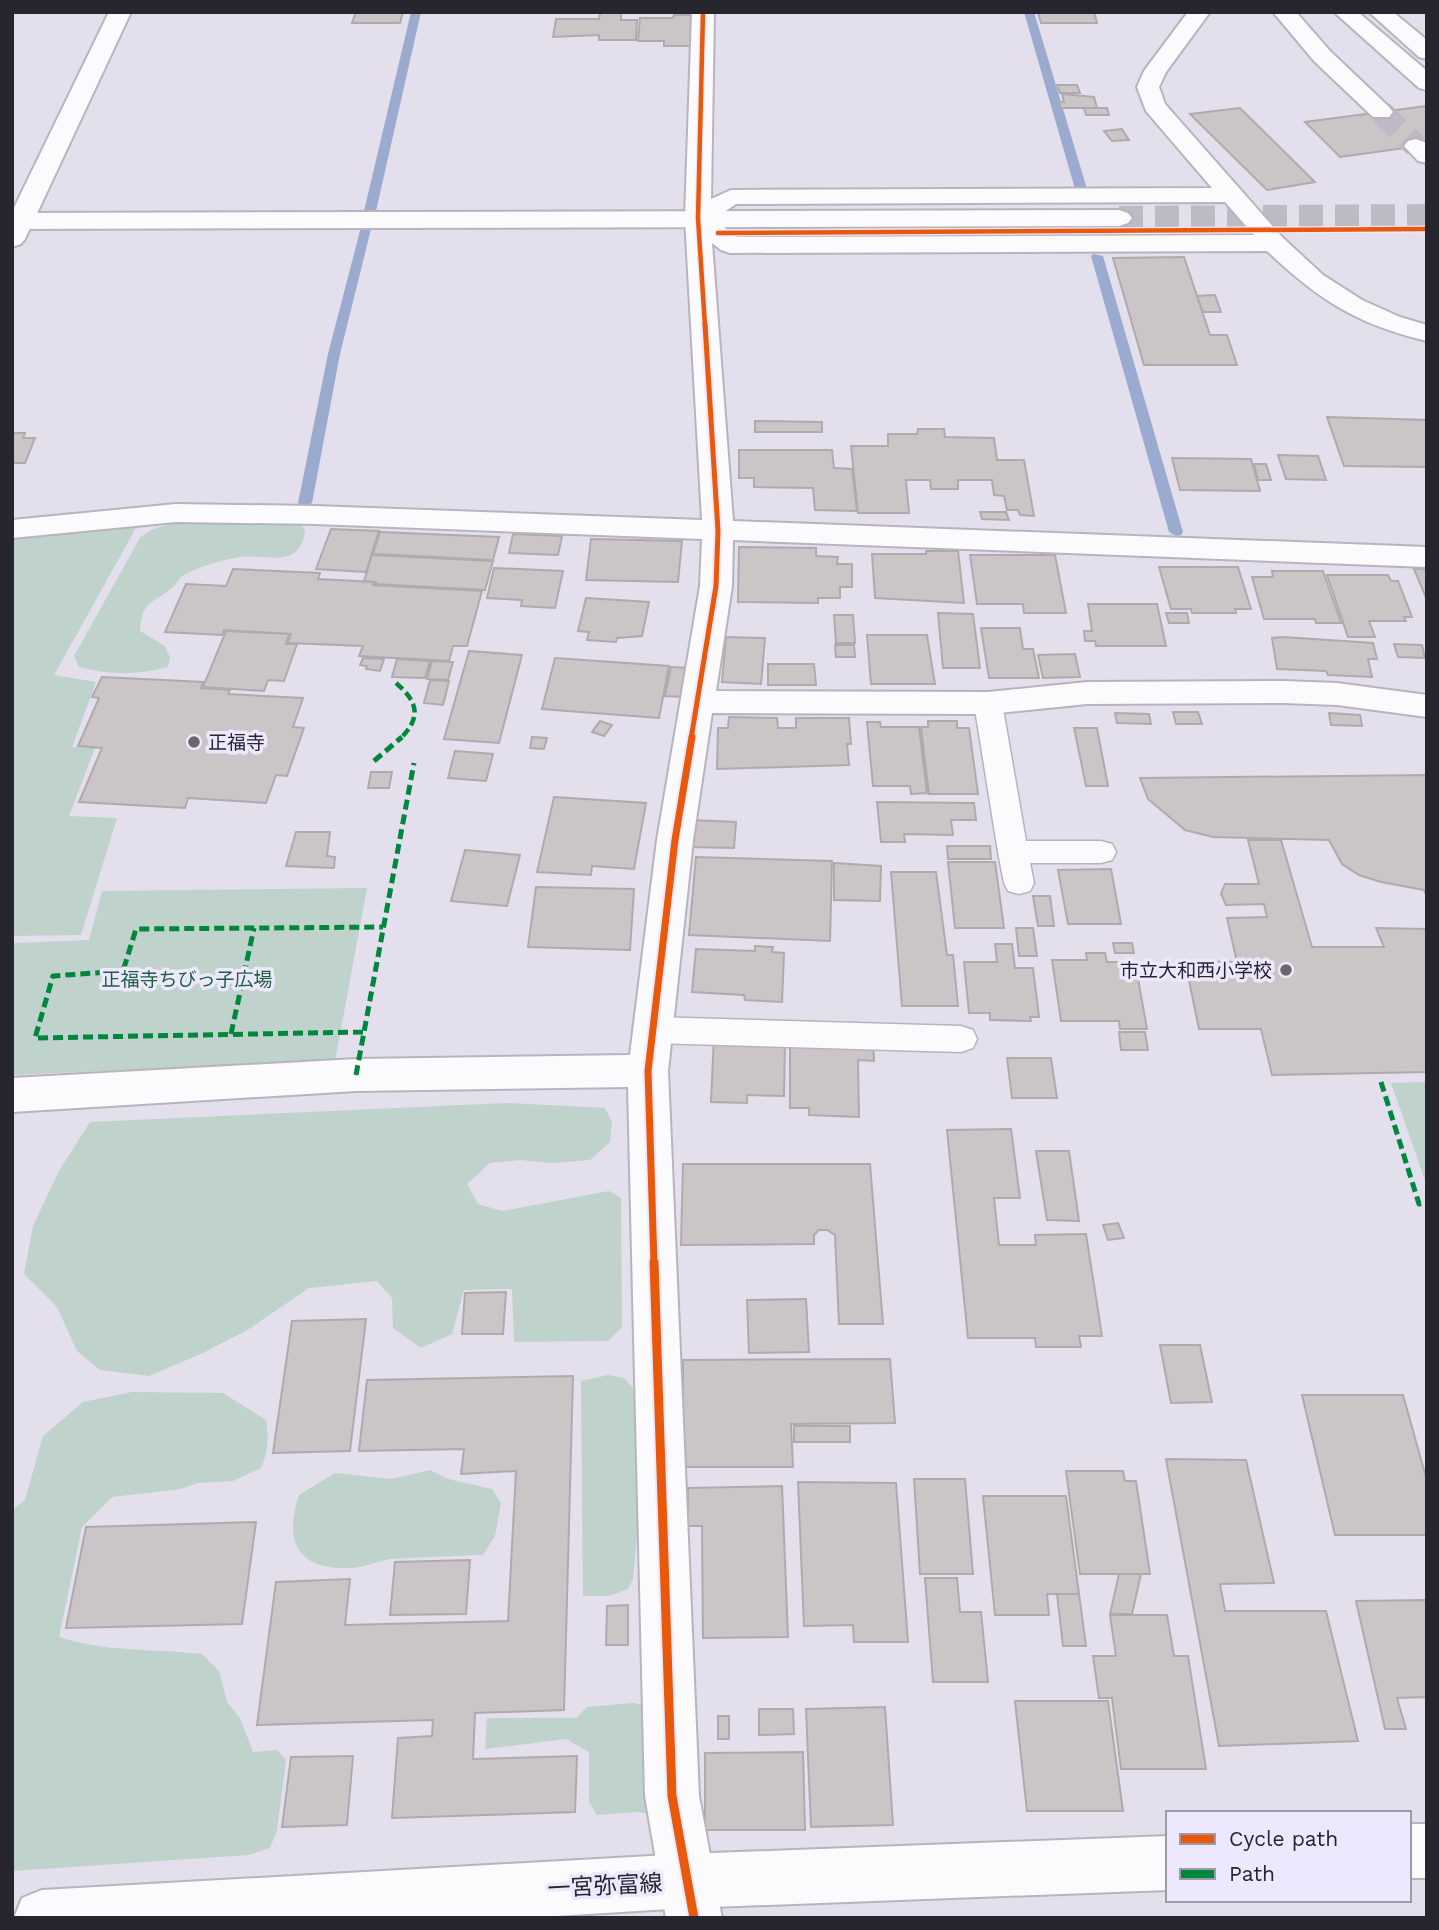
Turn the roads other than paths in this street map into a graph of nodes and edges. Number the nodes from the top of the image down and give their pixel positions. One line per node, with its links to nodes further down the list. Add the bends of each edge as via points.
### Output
1 (120, 12): 13 (main road)
2 (703, 12): 11 (main road)
3 (1199, 12): 10 (main road, via 1148,87 1163,119)
4 (1283, 12): 9 (main road)
5 (1345, 12): 8 (main road)
6 (1380, 12): 7 (main road)
7 (1427, 52)
8 (1427, 83)
9 (1381, 112)
10 (1232, 195): 11 (main road, via 731,197); 14 (main road)
11 (698, 218): 12 (main road); 13 (main road); 14 (main road, via 730,245); 17 (main road)
12 (1119, 218)
13 (15, 227)
14 (1274, 243): 15 (main road, via 1314,281 1353,306)
15 (1427, 333)
16 (12, 529): 17 (main road, via 176,513 503,520)
17 (718, 531): 18 (main road); 19 (main road, via 716,586)
18 (1427, 556)
19 (698, 702): 20 (main road); 26 (main road)
20 (988, 703): 21 (main road, via 1087,693 1283,692); 22 (lane)
21 (1427, 706)
22 (1013, 852): 23 (lane); 24 (lane)
23 (1101, 852)
24 (1019, 883)
25 (961, 1039): 26 (lane)
26 (651, 1051): 27 (main road, via 356,1075); 29 (main road, via 672,1796)
27 (12, 1095)
28 (1166, 1863): 29 (main road, 一宮弥富線)
29 (690, 1900): 30 (main road, 一宮弥富線)
30 (42, 1918)

